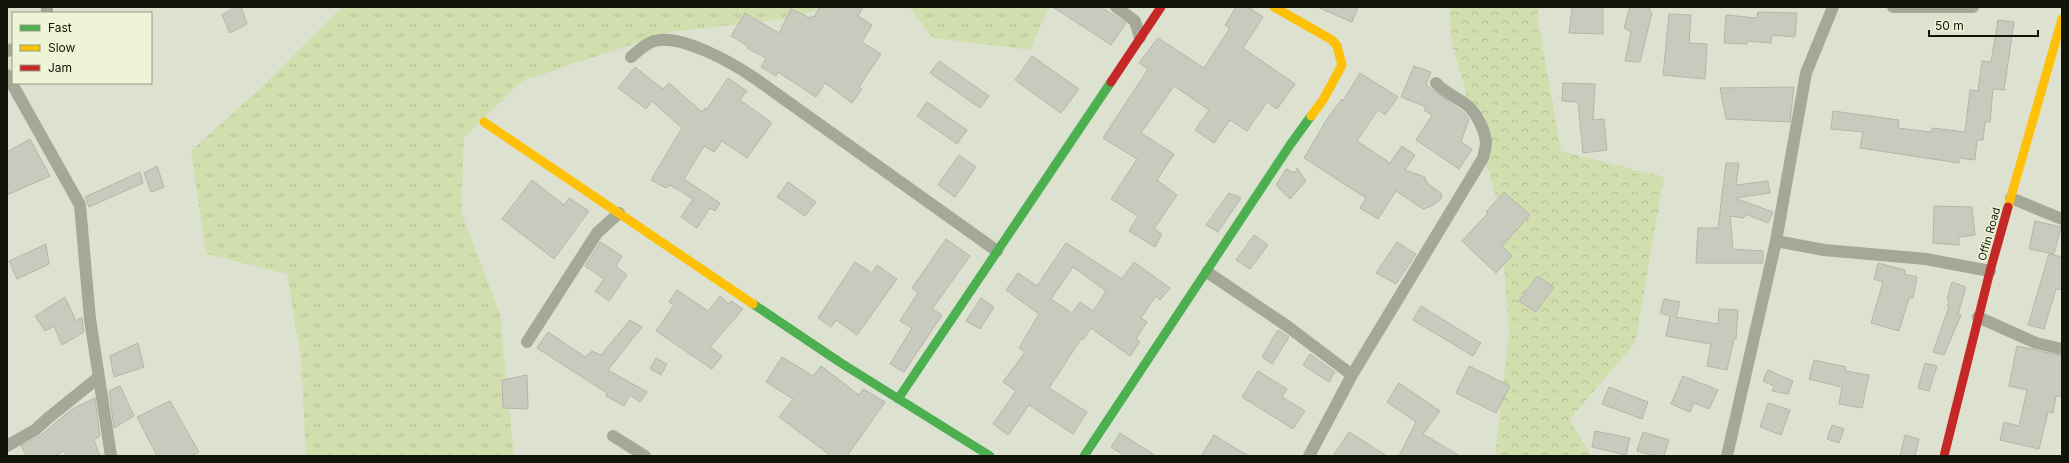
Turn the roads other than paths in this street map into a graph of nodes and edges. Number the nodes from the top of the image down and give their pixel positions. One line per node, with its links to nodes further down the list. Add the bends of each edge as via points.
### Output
1 (1116, 7): 8 (street, via 1135,21)
2 (1161, 7): 8 (street)
3 (1274, 7): 21 (street, via 1332,40 1337,46 1342,65 1323,100)
4 (1832, 7): 18 (street, via 1806,73)
5 (1893, 7): 6 (street)
6 (1973, 7)
7 (2062, 19): 15 (street, Offin Road)
8 (1140, 38): 19 (street)
9 (631, 57): 19 (street, via 644,46 662,40 678,42 718,55 756,79)
10 (7, 75): 12 (street)
11 (1436, 83): 25 (street, via 1441,89 1466,104 1483,128 1486,144 1483,158)
12 (12, 84)
13 (12, 84): 26 (street, via 80,205 90,318)
14 (484, 122): 16 (street)
15 (2011, 198): 17 (street); 20 (street, Offin Road)
16 (619, 213): 23 (street, via 597,232); 27 (street)
17 (2062, 219)
18 (1776, 240): 20 (street, via 1824,250 1926,259); 35 (street)
19 (997, 251): 27 (street)
20 (1990, 271): 22 (street, Offin Road)
21 (1206, 272): 25 (street, via 1287,326); 33 (street)
22 (1978, 317): 24 (street, via 2036,343); 36 (street, Offin Road)
23 (527, 342)
24 (2062, 349)
25 (1352, 375): 34 (street)
26 (99, 376): 29 (street, via 35,430); 30 (street)
27 (898, 399): 32 (street)
28 (613, 436): 31 (street)
29 (7, 446)
30 (111, 456)
31 (645, 456)
32 (990, 456)
33 (1084, 456)
34 (1308, 456)
35 (1727, 456)
36 (1944, 456)

